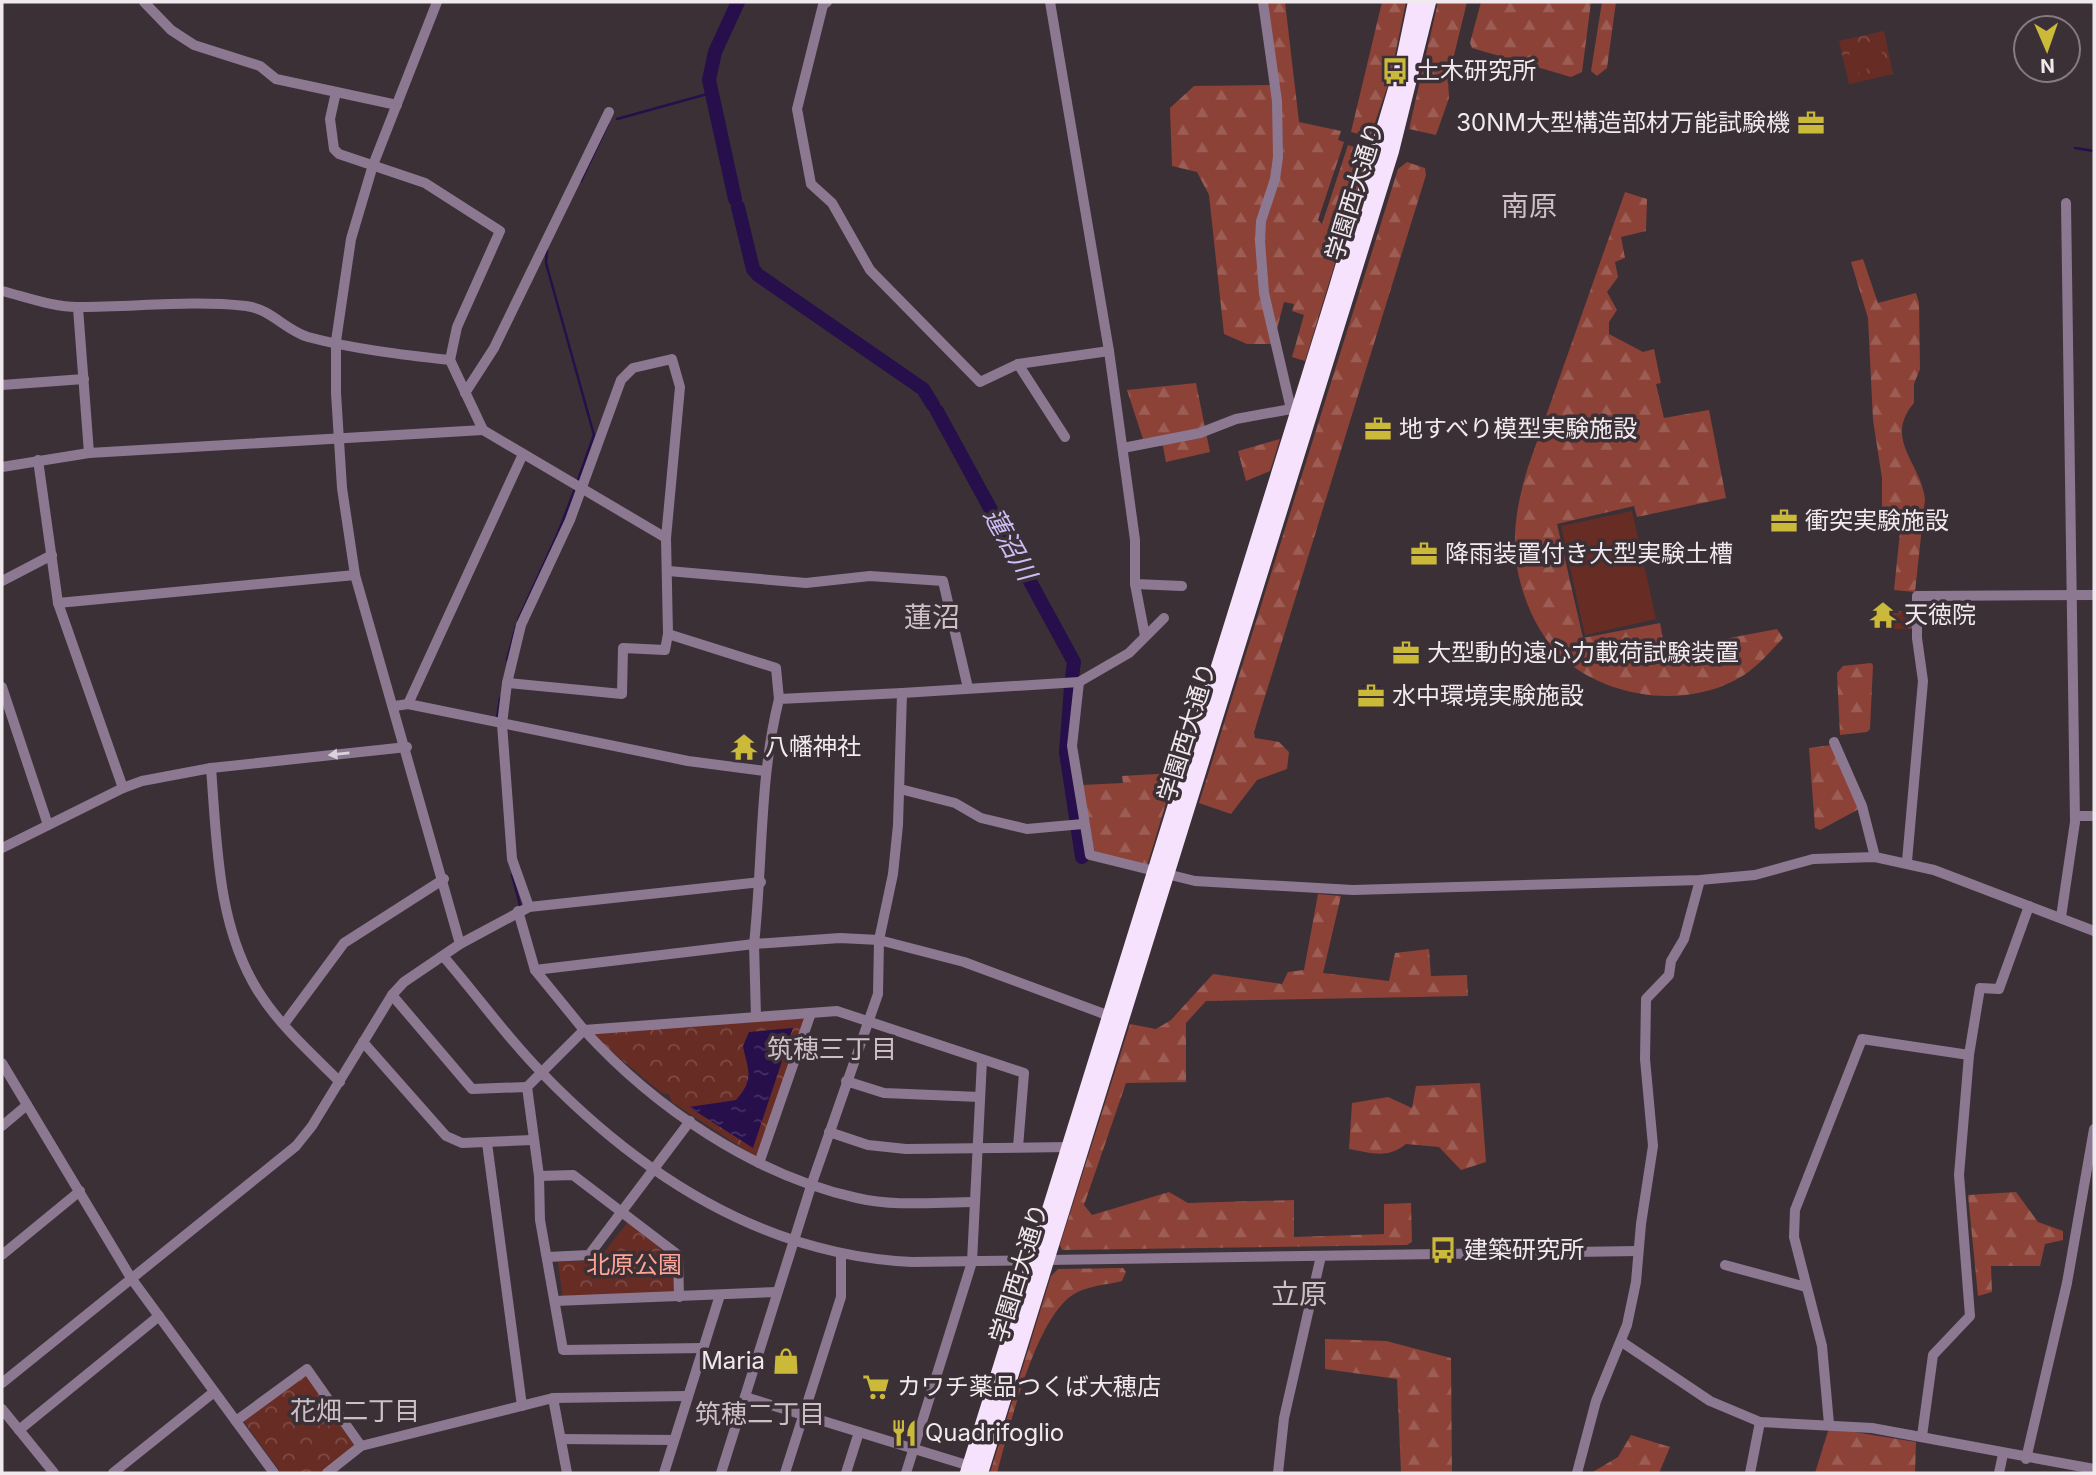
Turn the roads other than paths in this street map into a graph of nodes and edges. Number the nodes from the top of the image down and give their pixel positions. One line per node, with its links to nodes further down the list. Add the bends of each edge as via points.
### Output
1 (144, 2): 8 (street, via 171,30 194,45 260,66 276,79)
2 (437, 2): 9 (street)
3 (827, 2): 18 (street, via 797,109 811,184 832,203 870,270 980,382)
4 (1050, 2): 16 (street)
5 (1263, 2): 22 (street, via 1277,101 1278,157 1261,221 1264,293)
6 (1416, 2): 22 (highway, 学園西大通り, via 1402,69)
7 (1428, 2): 67 (highway, 学園西大通り, via 1391,150)
8 (336, 92): 9 (street); 11 (street, via 330,119 334,149)
9 (397, 105): 11 (street)
10 (609, 112): 21 (street, via 494,348)
11 (373, 165): 15 (street, via 351,239); 17 (street, via 444,192 500,231 457,327)
12 (2066, 203): 39 (street)
13 (2, 291): 14 (street)
14 (78, 308): 15 (street, via 183,303 250,306 271,314 293,331); 19 (street)
15 (336, 341): 17 (street); 25 (street)
16 (1109, 351): 18 (street); 26 (street)
17 (450, 360): 21 (street)
18 (1018, 363): 24 (street)
19 (84, 379): 20 (street); 27 (street)
20 (2, 385)
21 (465, 393): 23 (street)
22 (1295, 410): 26 (street, via 1236,419 1200,433); 67 (highway, 学園西大通り)
23 (483, 430): 25 (street); 28 (street)
24 (1065, 437)
25 (338, 438): 27 (street); 35 (street)
26 (1123, 447): 37 (street, via 1135,540)
27 (89, 453): 29 (street)
28 (523, 454): 31 (street); 51 (street)
29 (38, 460): 30 (street); 33 (street)
30 (2, 467)
31 (580, 487): 32 (street); 32 (street, via 621,380 633,368 672,359 680,387); 46 (street, via 570,520 521,625)
32 (666, 538): 34 (street)
33 (52, 555): 36 (street); 41 (street)
34 (668, 571): 43 (street); 48 (street, via 806,583 870,576 943,581)
35 (355, 575): 41 (street); 52 (street)
36 (2, 581)
37 (1135, 584): 38 (street); 44 (street)
38 (1182, 586)
39 (2073, 595): 40 (street); 60 (street); 66 (street, via 1917,596 1923,681)
40 (2094, 595)
41 (58, 603): 58 (street)
42 (1164, 618): 44 (street)
43 (668, 634): 46 (street, via 665,650 623,648 622,694); 50 (street, via 776,668)
44 (1145, 636): 45 (street, via 1129,653)
45 (1079, 682): 48 (street); 62 (street, via 1072,746)
46 (508, 683): 53 (street)
47 (2, 687): 63 (street)
48 (968, 688): 49 (street)
49 (902, 693): 50 (street); 59 (street)
50 (779, 699): 57 (street)
51 (408, 704): 52 (street); 53 (street)
52 (395, 706): 55 (street)
53 (502, 724): 57 (street, via 688,761); 72 (street, via 512,859)
54 (1834, 742): 65 (street, via 1862,806)
55 (407, 747): 56 (street, one-way to 56); 68 (street)
56 (211, 768): 58 (street); 85 (street, via 222,892 258,991)
57 (765, 771): 70 (street)
58 (123, 788): 63 (street)
59 (900, 789): 62 (street, via 1027,829); 75 (street, via 893,874)
60 (2075, 816): 61 (street); 73 (street)
61 (2094, 816)
62 (1078, 824): 67 (street, via 1090,855)
63 (48, 825): 64 (street)
64 (2, 848)
65 (1875, 856): 66 (street); 69 (street, via 1813,859 1755,875)
66 (1907, 861): 71 (street)
67 (1161, 874): 69 (street, via 1195,881 1353,890); 83 (highway, 学園西大通り)
68 (444, 879): 76 (street); 85 (street, via 344,943)
69 (1700, 880): 115 (street, via 1669,975 1646,999 1645,1059 1653,1146)
70 (761, 882): 72 (street); 77 (street)
71 (2029, 905): 73 (street); 88 (street, via 1999,989 1980,988)
72 (523, 909): 76 (street); 79 (street)
73 (2061, 917): 74 (street)
74 (2094, 931)
75 (878, 940): 77 (street); 83 (street, via 964,962); 84 (street, via 880,980)
76 (460, 944): 78 (street)
77 (754, 944): 79 (street); 82 (street)
78 (443, 956): 80 (street); 91 (street)
79 (535, 970): 86 (street)
80 (392, 995): 87 (street); 94 (street, via 472,1089)
81 (811, 1013): 82 (street); 84 (street, via 837,1011); 107 (street)
82 (757, 1017): 86 (street)
83 (1116, 1018): 105 (highway, 学園西大通り); 120 (highway, 学園西大通り)
84 (869, 1020): 89 (street); 92 (street)
85 (284, 1024): 93 (street)
86 (584, 1030): 91 (street); 97 (street, via 611,1061)
87 (363, 1042): 93 (street); 102 (street, via 436,1128 462,1143)
88 (1969, 1055): 124 (street, via 1861,1039 1796,1210 1794,1237); 145 (street, via 1959,1175 1970,1316 1933,1355)
89 (982, 1060): 95 (street); 104 (street, via 1024,1073)
90 (2, 1063): 96 (street)
91 (542, 1073): 94 (street); 108 (street)
92 (846, 1081): 95 (street, via 884,1093); 100 (street)
93 (340, 1083): 123 (street, via 296,1146)
94 (527, 1087): 101 (street)
95 (980, 1097): 106 (street)
96 (27, 1105): 98 (street); 111 (street)
97 (690, 1121): 107 (street); 108 (street)
98 (2, 1126)
99 (2094, 1129): 103 (street)
100 (829, 1132): 106 (street, via 869,1145 906,1149); 110 (street)
101 (532, 1140): 102 (street); 109 (street)
102 (487, 1143): 137 (street)
103 (2093, 1144): 151 (street)
104 (1018, 1147): 105 (street); 106 (street)
105 (1069, 1147): 120 (highway, 学園西大通り)
106 (977, 1148): 112 (street)
107 (759, 1163): 110 (street)
108 (654, 1169): 113 (street); 114 (street, via 719,1211)
109 (539, 1176): 113 (street, via 573,1175); 119 (street)
110 (812, 1183): 112 (street, via 881,1202); 114 (street)
111 (80, 1191): 117 (street); 123 (street)
112 (975, 1202): 121 (street)
113 (621, 1213): 119 (street, via 589,1255); 127 (street, via 678,1255)
114 (793, 1241): 116 (street); 125 (street)
115 (1638, 1251): 118 (street); 130 (street, via 1634,1295)
116 (841, 1254): 121 (street, via 912,1262); 139 (street, via 841,1297)
117 (2, 1255)
118 (1321, 1256): 120 (street); 167 (street, via 1284,1418)
119 (547, 1257): 128 (street)
120 (1040, 1261): 121 (street); 156 (highway, 学園西大通り)
121 (972, 1262): 149 (street)
122 (1725, 1265): 124 (street)
123 (131, 1278): 129 (street); 132 (street)
124 (1805, 1287): 142 (street, via 1822,1346)
125 (777, 1292): 126 (street); 135 (street)
126 (720, 1295): 127 (street); 131 (street)
127 (679, 1297): 128 (street)
128 (555, 1301): 131 (street, via 563,1350)
129 (159, 1317): 133 (street); 143 (street)
130 (1622, 1342): 141 (street, via 1710,1401); 168 (street, via 1596,1401)
131 (703, 1348): 134 (street)
132 (2, 1383)
133 (214, 1392): 140 (street); 152 (street)
134 (688, 1396): 136 (street); 147 (street)
135 (744, 1397): 139 (street); 163 (street)
136 (553, 1398): 137 (street); 146 (street)
137 (522, 1406): 148 (street)
138 (2, 1409): 143 (street)
139 (804, 1415): 144 (street); 164 (street)
140 (236, 1422): 148 (street, via 307,1369); 155 (street)
141 (1760, 1422): 142 (street); 169 (street)
142 (1829, 1424): 145 (street)
143 (19, 1430): 157 (street)
144 (859, 1432): 149 (street); 165 (street)
145 (1922, 1436): 150 (street)
146 (561, 1439): 147 (street); 161 (street)
147 (674, 1440): 162 (street)
148 (362, 1446): 160 (street)
149 (914, 1449): 156 (street); 166 (street)
150 (2003, 1454): 151 (street); 170 (street)
151 (2026, 1459): 153 (street)
152 (125, 1463): 158 (street); 159 (street)
153 (2066, 1469): 154 (street)
154 (2094, 1469)
155 (268, 1471)
156 (972, 1471)
157 (54, 1473)
158 (113, 1473)
159 (133, 1473)
160 (327, 1473)
161 (567, 1473)
162 (664, 1473)
163 (721, 1473)
164 (786, 1473)
165 (846, 1473)
166 (906, 1473)
167 (1278, 1473)
168 (1577, 1473)
169 (1751, 1473)
170 (1999, 1473)

